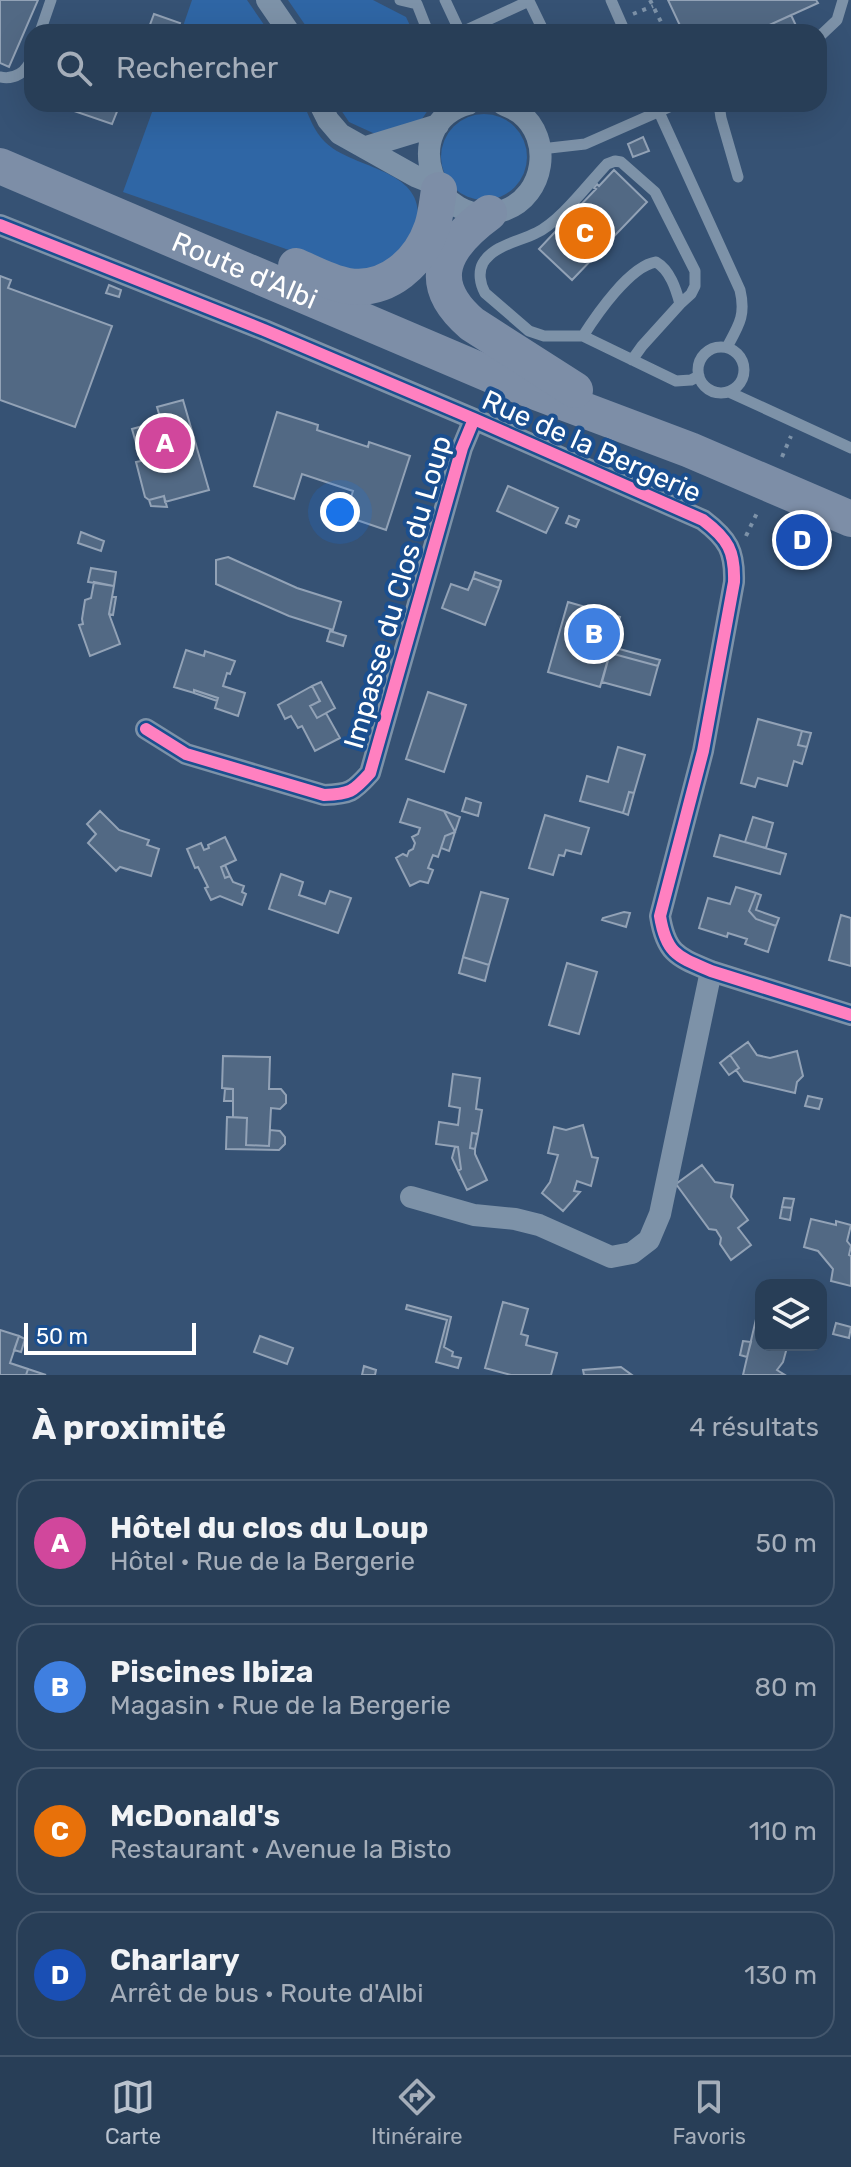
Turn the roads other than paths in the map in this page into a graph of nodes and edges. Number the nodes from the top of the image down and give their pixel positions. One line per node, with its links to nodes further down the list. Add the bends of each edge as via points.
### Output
1 (51, 0): 8 (lane)
2 (267, 0): 9 (street)
3 (400, 0): 7 (lane)
4 (445, 0): 11 (lane)
5 (611, 0): 14 (lane)
6 (843, 0): 15 (lane, via 837,20)
7 (416, 2): 10 (lane)
8 (43, 24)
9 (284, 24)
10 (425, 24)
11 (457, 24)
12 (479, 24): 13 (lane, via 529,1)
13 (540, 24)
14 (622, 24)
15 (827, 29)
16 (24, 70): 17 (lane, via 17,76)
17 (0, 77)
18 (324, 112): 24 (street, via 340,134)
19 (451, 112): 23 (street)
20 (518, 112): 25 (street, via 534,129)
21 (659, 112): 25 (lane, via 585,144); 33 (lane, via 740,290 744,307)
22 (720, 112): 27 (lane)
23 (438, 125): 24 (street); 28 (street, via 429,154)
24 (366, 147): 28 (street)
25 (541, 149): 29 (street, via 534,185 507,209)
26 (5, 168): 28 (main road, via 139,209 349,286 391,279 411,265 433,225); 35 (main road, Route d'Albi)
27 (738, 177)
28 (437, 187): 29 (street, via 461,208)
29 (489, 213): 39 (main road, via 470,227 446,262 443,282 457,311)
30 (0, 225): 38 (street, Rue de la Bergerie)
31 (680, 304): 32 (lane, via 664,267 647,263 597,313); 32 (lane, via 695,286 695,271 655,192 615,161 554,220 493,252 480,271 485,293 529,331); 34 (lane)
32 (583, 336): 34 (lane)
33 (727, 347): 36 (lane, via 706,351); 37 (lane, via 741,356 745,369 740,385)
34 (632, 360): 36 (lane, via 676,381)
35 (491, 375): 39 (main road, Route d'Albi); 42 (main road, Route d'Albi, via 610,437)
36 (699, 376): 37 (lane, via 713,392)
37 (729, 392): 40 (lane)
38 (474, 419): 43 (street, Impasse du Clos du Loup, via 370,773 358,787 345,795 324,795 186,754); 44 (street, Rue de la Bergerie, via 703,520 730,549 734,582 703,751 660,916 663,936 673,951)
39 (648, 435): 41 (main road, Route d'Albi)
40 (851, 448)
41 (851, 519)
42 (851, 546)
43 (146, 729)
44 (711, 971): 45 (street, Rue de la Bergerie); 46 (street, via 660,1214 649,1240 632,1253 611,1257 539,1225 474,1215)
45 (851, 1015)
46 (411, 1197)

